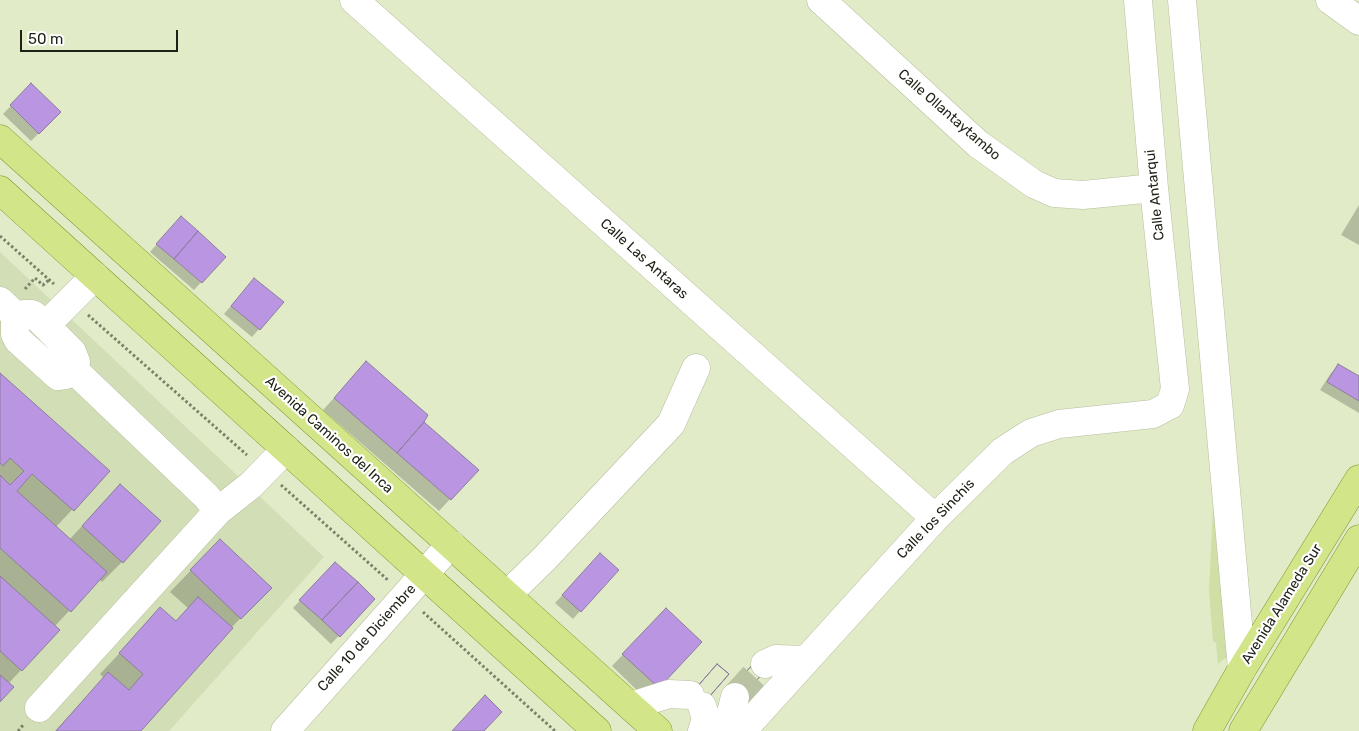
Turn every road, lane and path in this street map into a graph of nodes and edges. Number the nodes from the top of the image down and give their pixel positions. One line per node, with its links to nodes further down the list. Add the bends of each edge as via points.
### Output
1 (354, 0): 19 (street, Calle Las Antaras)
2 (821, 0): 8 (street, Calle Ollantaytambo, via 978,144 1034,184 1054,193 1083,195)
3 (1138, 0): 8 (street, Calle Antarqui)
4 (1182, 0): 26 (street)
5 (1330, 0): 6 (street)
6 (1359, 21)
7 (0, 139): 21 (main road, Avenida Caminos del Inca)
8 (1154, 188): 15 (street, Calle Antarqui)
9 (0, 190): 10 (main road)
10 (95, 276): 12 (street); 16 (main road)
11 (10, 310): 12 (street, via 32,314); 14 (street, via 18,340 58,376)
12 (46, 325): 14 (street, via 72,352 76,362)
13 (696, 368): 23 (street, via 671,424)
14 (74, 370): 18 (street)
15 (1175, 389): 19 (street, Calle los Sinchis, via 1170,405 1153,414 1060,424 1031,433 1003,451)
16 (286, 449): 18 (street); 22 (main road)
17 (1359, 479): 26 (main road, Avenida Alameda Sur)
18 (218, 511): 29 (street)
19 (935, 518): 24 (street, Calle los Sinchis)
20 (1359, 539): 37 (main road)
21 (450, 544): 22 (street, Calle 10 de Diciembre); 23 (main road, Avenida Caminos del Inca)
22 (424, 574): 31 (street, Calle 10 de Diciembre); 32 (main road)
23 (507, 595): 28 (main road, Avenida Caminos del Inca)
24 (806, 660): 25 (street, via 776,658); 35 (street, Calle los Sinchis)
25 (765, 664)
26 (1242, 669): 36 (main road, Avenida Alameda Sur)
27 (735, 697): 34 (street)
28 (631, 706): 30 (street, via 669,694); 33 (main road, Avenida Caminos del Inca)
29 (39, 708)
30 (698, 710)
31 (294, 728)
32 (598, 731)
33 (658, 731)
34 (729, 731)
35 (742, 731)
36 (1207, 731)
37 (1243, 731)

